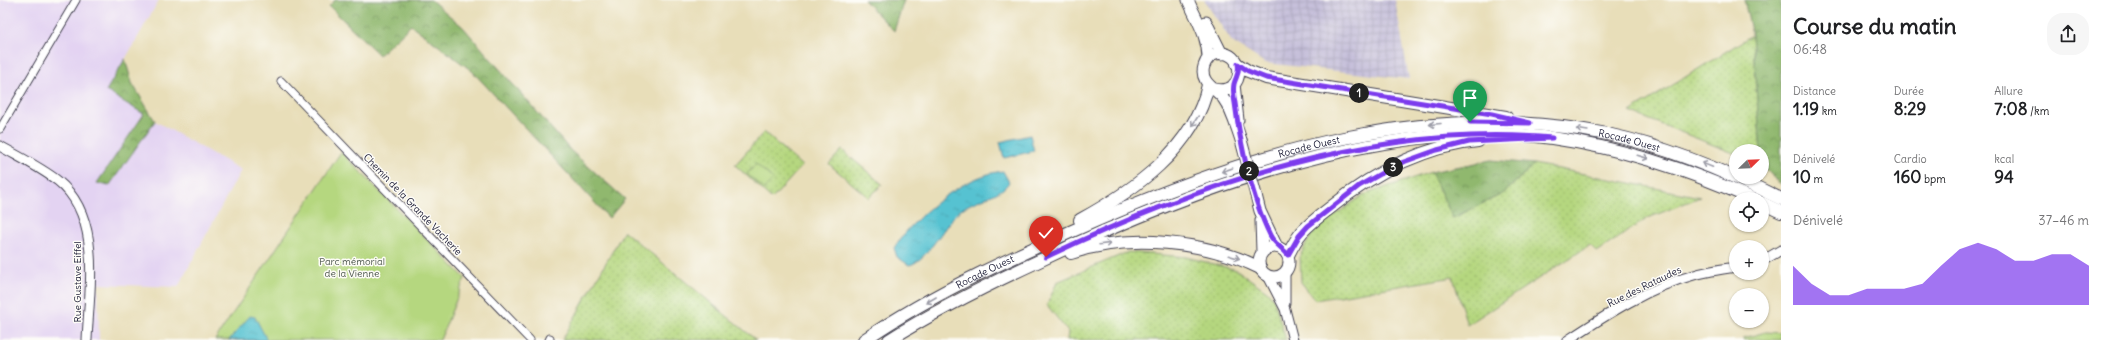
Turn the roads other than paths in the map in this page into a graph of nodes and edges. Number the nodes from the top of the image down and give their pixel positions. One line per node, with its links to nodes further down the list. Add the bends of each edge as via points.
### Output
1 (76, 0): 11 (street)
2 (1188, 0): 5 (main road, via 1204,34)
3 (1192, 0): 4 (main road, via 1208,24)
4 (1222, 54): 5 (main road); 6 (main road, via 1231,57)
5 (1208, 59): 9 (main road, via 1203,68 1203,75)
6 (1238, 64): 8 (main road, via 1239,75); 10 (main road, via 1266,78 1492,114)
7 (281, 81): 32 (street, Chemin de la Grande Vacherie)
8 (1234, 84): 9 (main road, via 1225,89); 13 (main road)
9 (1211, 87): 13 (main road, via 1227,104); 24 (main road, one-way to 24, via 1202,108 1176,146 1142,180 1092,214)
10 (1530, 123): 16 (main road, Rocade Ouest, one-way to 10, via 1701,163 1642,143 1608,134); 24 (main road, Rocade Ouest, one-way to 24, via 1470,122 1416,125 1315,144 1233,168 1164,193)
11 (0, 128)
12 (1552, 138): 15 (main road, Rocade Ouest, one-way to 15, via 1605,147 1669,165); 23 (main road, via 1469,142 1398,164 1359,186 1308,226); 29 (main road, Rocade Ouest, via 1502,134 1430,137 1367,146 1293,163 1221,186 1118,225)
13 (1241, 140): 18 (main road, bridge)
14 (0, 146): 31 (street, Rue Gustave Eiffel, via 58,181 81,213 90,249)
15 (1736, 192)
16 (1781, 198)
17 (1769, 206): 19 (main road)
18 (1260, 211): 20 (main road); 22 (main road)
19 (1781, 212)
20 (1277, 247): 22 (main road, via 1269,247); 23 (main road)
21 (1781, 250): 25 (street)
22 (1262, 251): 27 (main road, via 1259,259)
23 (1288, 255): 28 (main road, via 1289,264)
24 (1014, 256): 33 (main road, Rocade Ouest, one-way to 33, via 945,292)
25 (1769, 257)
26 (1729, 268): 36 (street, Rue des Rataudes, via 1677,281 1617,310)
27 (1264, 272): 28 (main road, via 1277,277); 29 (main road, one-way to 27, via 1089,246 1107,244 1144,242 1193,248 1234,256); 30 (street)
28 (1285, 272): 30 (street)
29 (964, 296): 34 (main road, Rocade Ouest)
30 (1285, 309): 35 (street)
31 (87, 340)
32 (530, 340)
33 (864, 340)
34 (889, 340)
35 (1293, 340)
36 (1568, 340)

